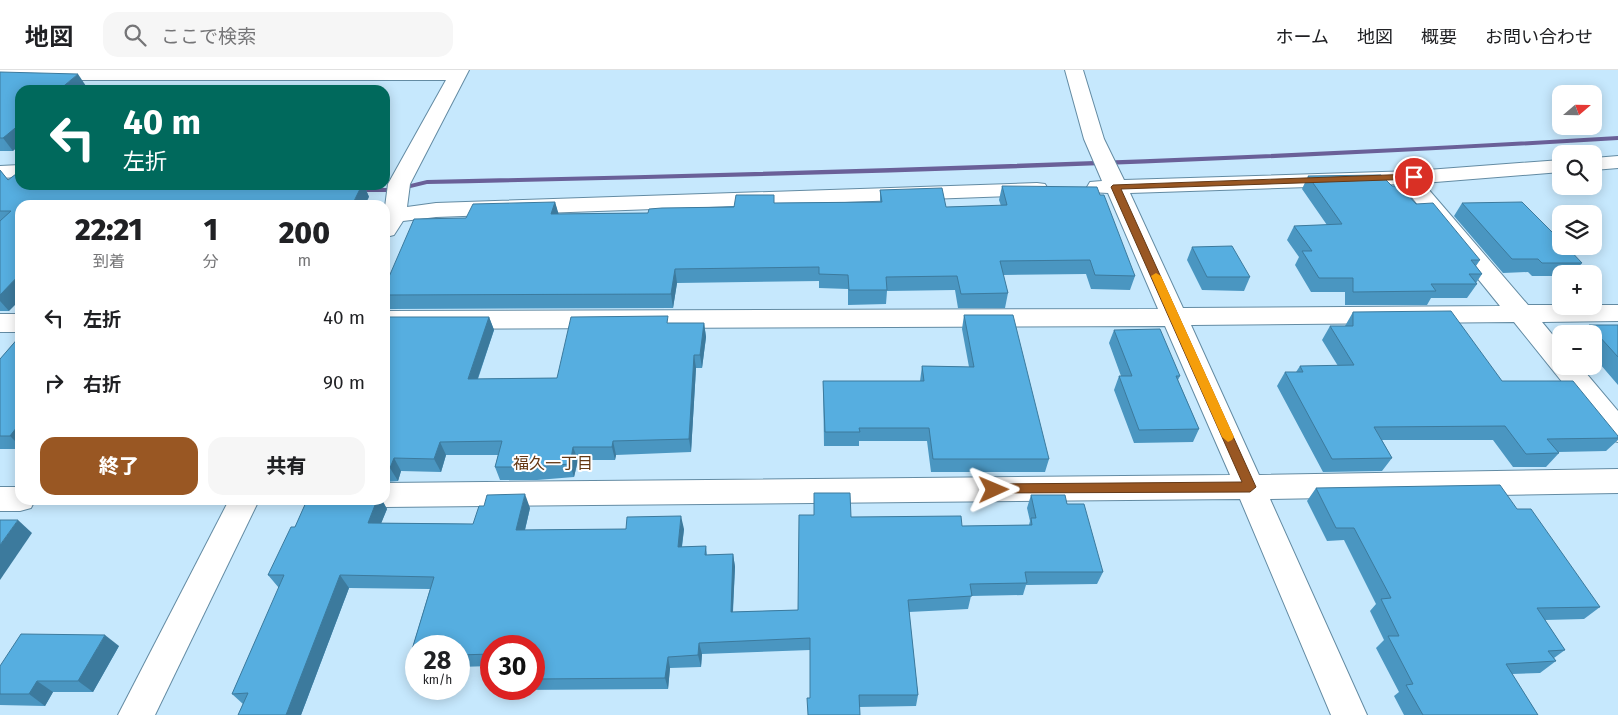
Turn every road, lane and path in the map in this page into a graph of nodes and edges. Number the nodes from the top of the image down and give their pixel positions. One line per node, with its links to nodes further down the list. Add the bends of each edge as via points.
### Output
1 (1074, 70): 10 (street, via 1094,139)
2 (459, 72): 3 (street); 11 (street)
3 (0, 75)
4 (1618, 162): 5 (street)
5 (1602, 163)
6 (1552, 167): 9 (street)
7 (15, 171): 8 (street)
8 (0, 172)
9 (1407, 177): 10 (street); 13 (street)
10 (1114, 182): 11 (street, via 1066,188 436,210); 14 (street)
11 (394, 198)
12 (1618, 313): 13 (street)
13 (1522, 315): 14 (street); 18 (street)
14 (1175, 317): 15 (street); 22 (street)
15 (390, 320)
16 (0, 323): 17 (street)
17 (15, 323)
18 (1552, 351)
19 (1572, 375): 20 (street)
20 (1618, 430)
21 (1618, 481): 22 (street)
22 (1250, 487): 23 (street); 28 (street)
23 (390, 495)
24 (0, 499): 25 (street)
25 (15, 499)
26 (241, 505): 27 (street)
27 (136, 715)
28 (1349, 715)

